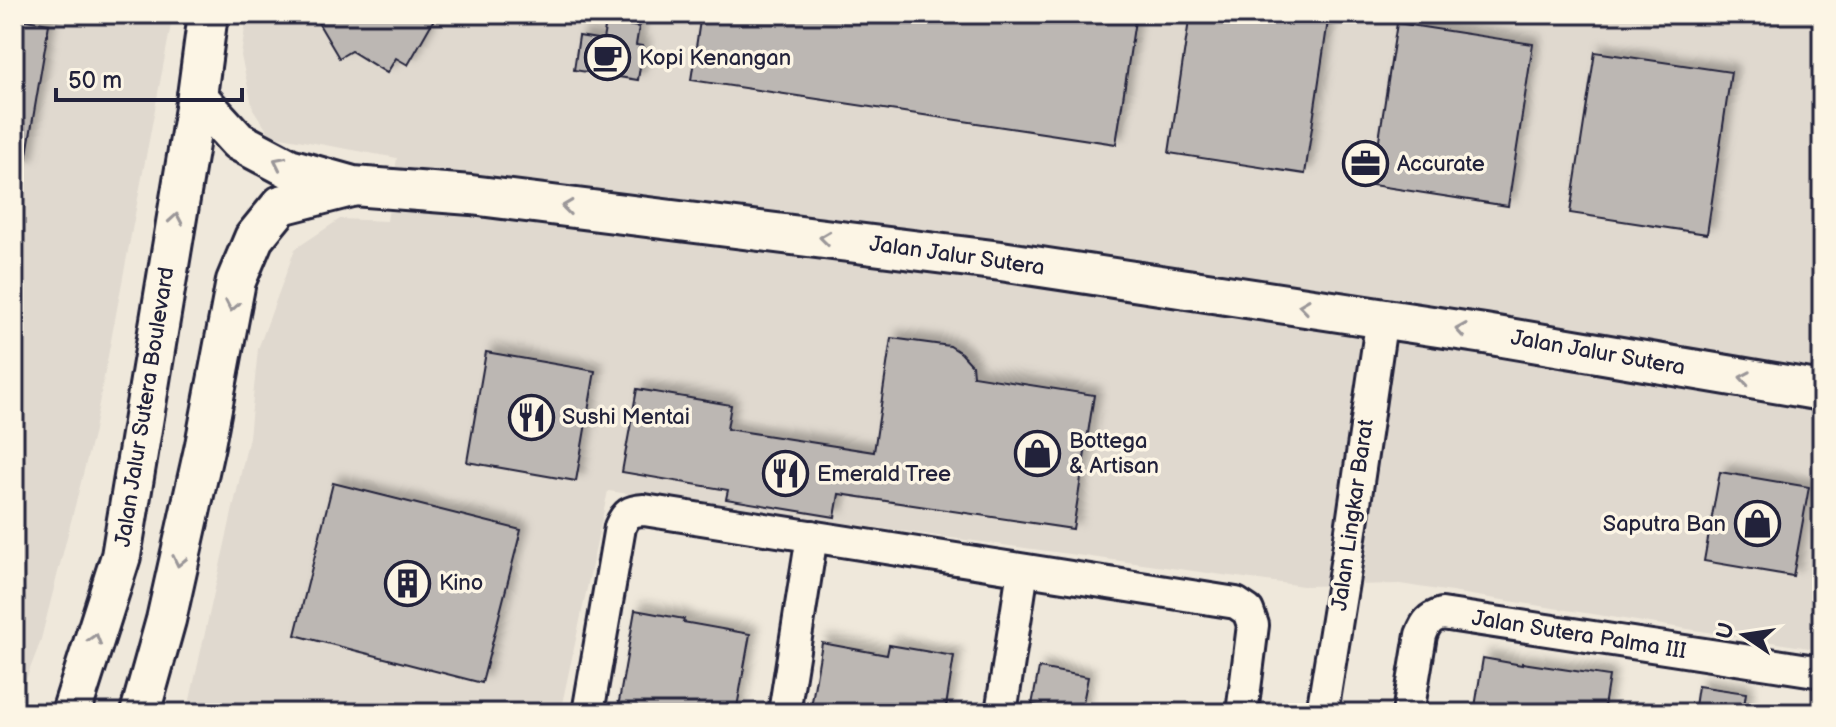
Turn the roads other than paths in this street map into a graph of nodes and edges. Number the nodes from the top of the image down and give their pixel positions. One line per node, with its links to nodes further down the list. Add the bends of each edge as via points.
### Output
1 (208, 14): 2 (main road)
2 (197, 96): 3 (main road, Jalan Jalur Sutera, one-way to 2, via 289,168 238,141); 10 (main road, Jalan Jalur Sutera Boulevard, one-way to 2, via 121,556)
3 (353, 186): 4 (main road, Jalan Jalur Sutera, one-way to 3, via 873,244 471,195); 11 (main road, one-way to 11, via 281,205 254,238 236,281 205,445)
4 (1382, 317): 5 (main road, Jalan Jalur Sutera, one-way to 4); 15 (street, Jalan Lingkar Barat)
5 (1822, 391)
6 (812, 536): 7 (street); 9 (street, via 644,510 624,516); 12 (street)
7 (1023, 570): 13 (street); 14 (street, via 1236,603 1248,611 1253,625)
8 (1822, 672): 16 (street, Jalan Sutera Palma III, via 1442,614 1425,623)
9 (588, 711)
10 (71, 713)
11 (140, 713)
12 (784, 713)
13 (1001, 713)
14 (1242, 713)
15 (1322, 713)
16 (1408, 713)

